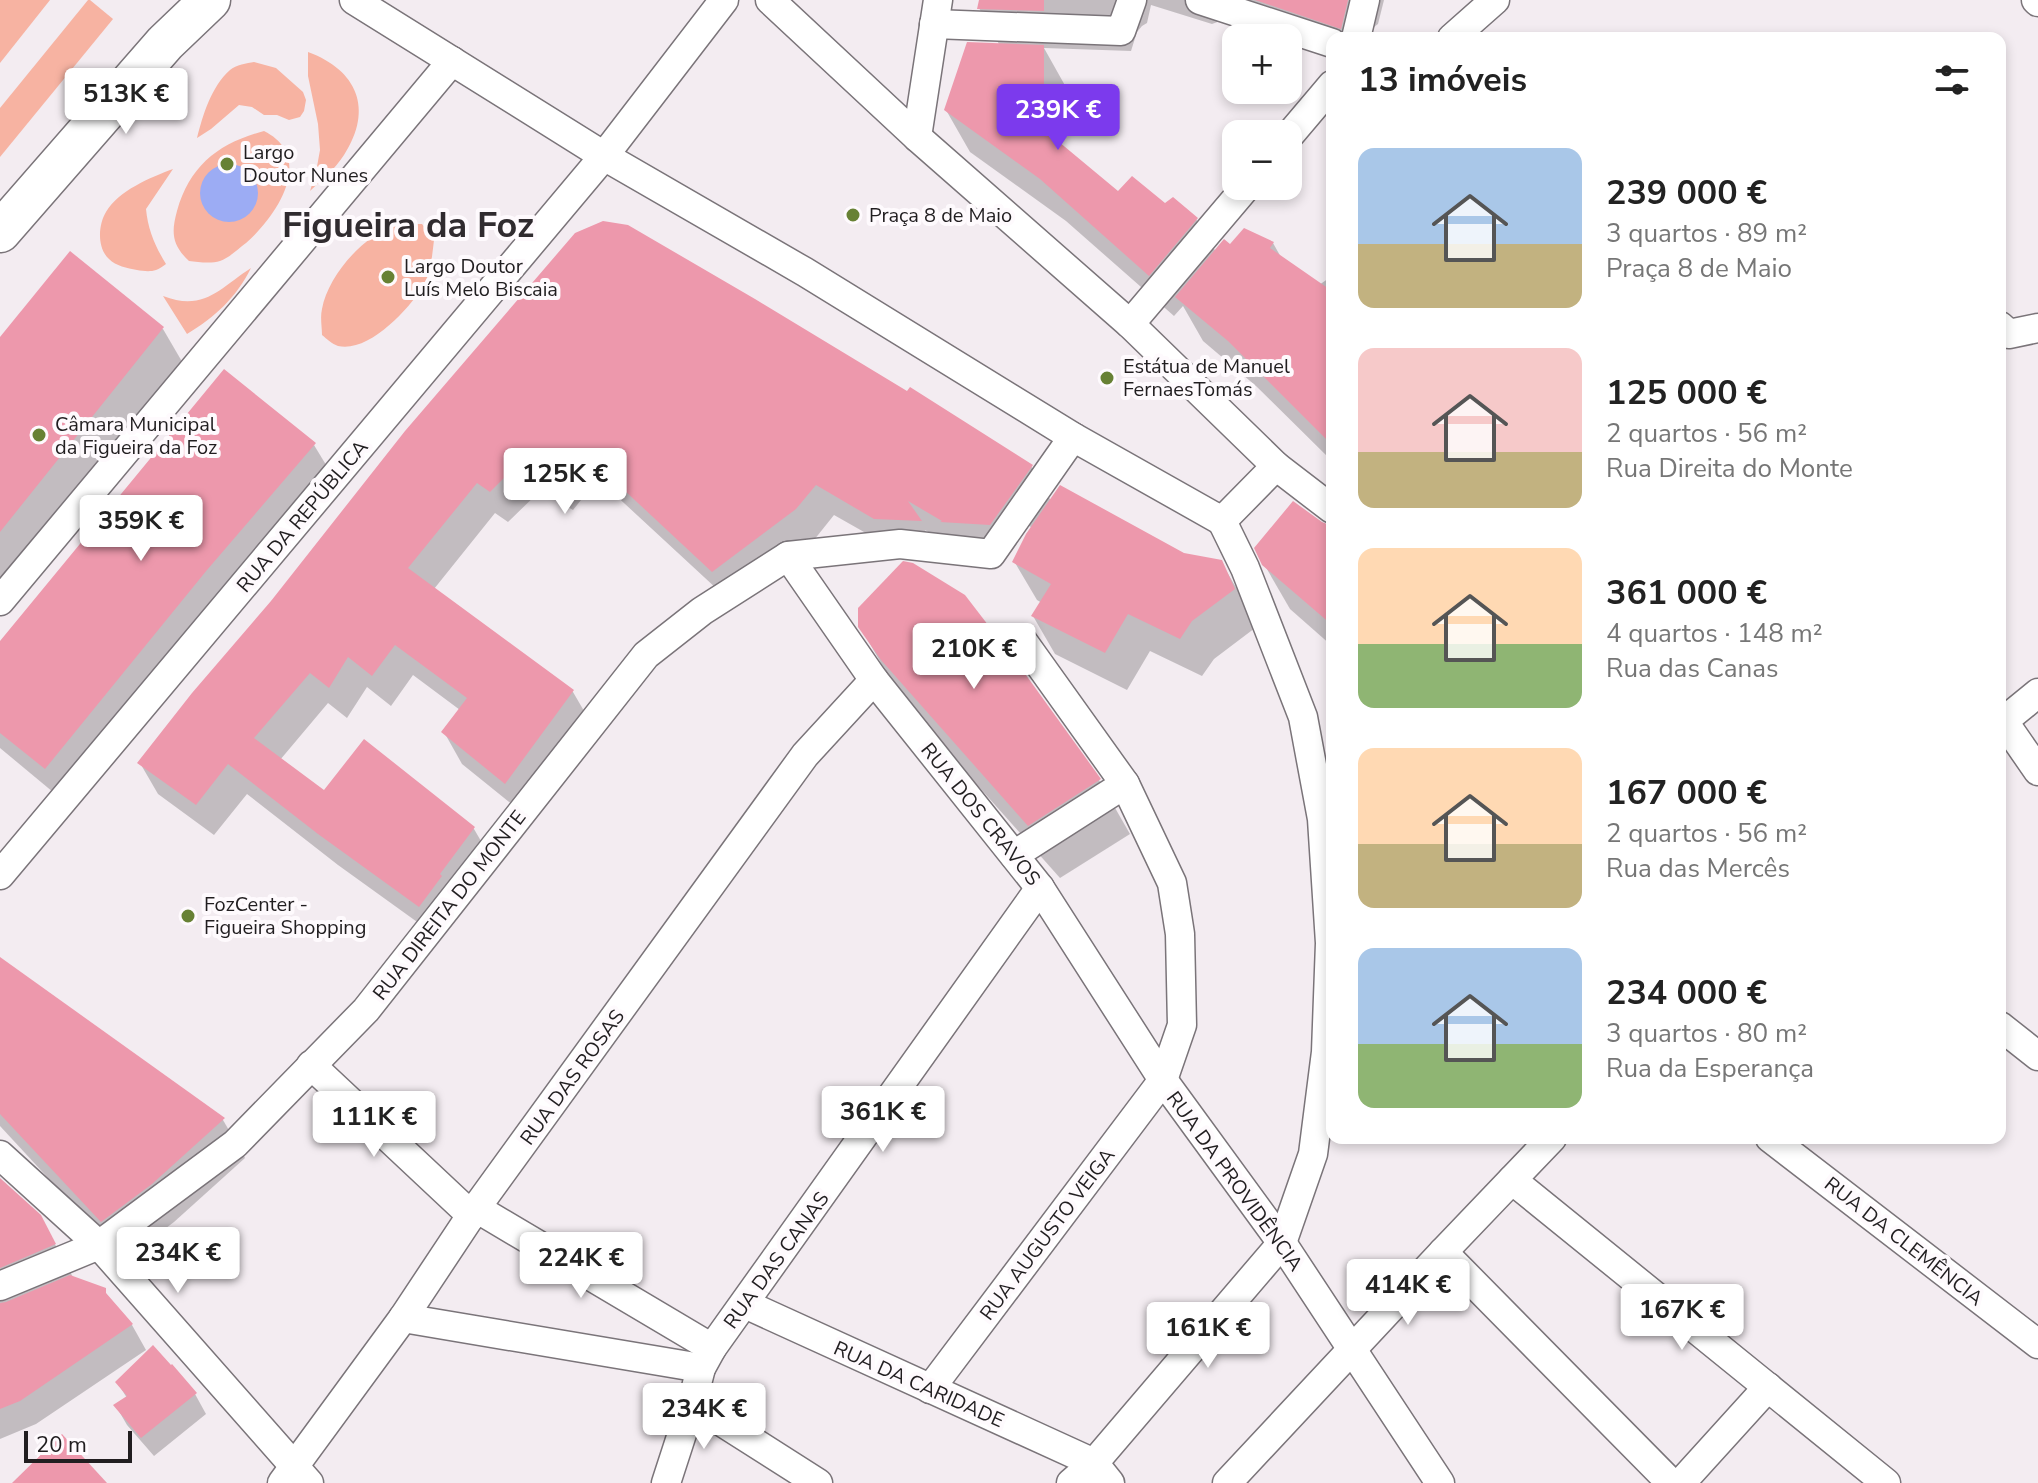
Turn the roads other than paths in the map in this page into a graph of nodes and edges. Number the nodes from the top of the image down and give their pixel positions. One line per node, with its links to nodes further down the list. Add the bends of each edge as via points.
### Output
1 (210, 0): 19 (main road, via 165,43)
2 (354, 0): 13 (street)
3 (724, 0): 17 (street)
4 (770, 0): 16 (street)
5 (1132, 0): 9 (street, via 1121,31)
6 (1200, 0): 12 (street)
7 (1365, 0): 10 (street)
8 (1495, 0): 11 (street)
9 (936, 12): 16 (street)
10 (1357, 32)
11 (1459, 32)
12 (1326, 41)
13 (452, 61): 17 (street); 28 (street)
14 (1326, 92): 15 (street)
15 (1302, 120)
16 (917, 137): 20 (street)
17 (604, 156): 23 (street); 37 (street, RUA DA REPÚBLICA)
18 (1235, 200): 20 (street)
19 (0, 232)
20 (1130, 324): 24 (street)
21 (2038, 328): 22 (street)
22 (2006, 331)
23 (1073, 437): 26 (street); 27 (street, via 991,554 900,544)
24 (1276, 466): 25 (street); 26 (street)
25 (1326, 504)
26 (1222, 521): 38 (street, via 1303,717 1322,819)
27 (788, 556): 30 (street, RUA DOS CRAVOS); 43 (street, RUA DIREITA DO MONTE, via 702,611 646,655 366,1010)
28 (0, 601)
29 (1022, 640): 35 (street, RUA AUGUSTO VEIGA)
30 (874, 680): 36 (street, RUA DOS CRAVOS); 49 (street, RUA DAS ROSAS, via 805,755)
31 (2038, 693): 32 (street)
32 (2006, 716)
33 (2006, 727): 34 (street)
34 (2038, 771)
35 (1125, 784): 36 (street); 44 (street, RUA AUGUSTO VEIGA, via 1172,883 1180,934 1182,1025)
36 (1014, 855): 39 (street, RUA DOS CRAVOS)
37 (0, 875)
38 (1326, 881)
39 (1040, 888): 44 (street, RUA DOS CRAVOS); 54 (street, RUA DAS CANAS)
40 (2006, 1031): 42 (street)
41 (1326, 1052): 50 (street, via 1313,1154)
42 (2038, 1056)
43 (311, 1065): 49 (street); 51 (street, RUA DIREITA DO MONTE, via 235,1144)
44 (1163, 1080): 50 (street, RUA DA PROVIDÊNCIA); 60 (street, RUA AUGUSTO VEIGA)
45 (1546, 1144): 48 (street)
46 (1778, 1144): 56 (street, RUA DA CLEMÊNCIA)
47 (0, 1155): 51 (street)
48 (1512, 1180): 52 (street); 59 (street)
49 (474, 1212): 55 (street, RUA DAS ROSAS); 58 (street)
50 (1282, 1243): 57 (street, RUA DA PROVIDÊNCIA); 62 (street)
51 (99, 1245): 53 (street, RUA DIREITA DO MONTE); 63 (street)
52 (1443, 1252): 57 (street); 64 (street)
53 (0, 1286)
54 (745, 1304): 58 (street, RUA DAS CANAS); 60 (street, RUA DA CARIDADE)
55 (403, 1318): 58 (street); 63 (street, RUA DAS ROSAS)
56 (2038, 1344)
57 (1351, 1350): 68 (street); 69 (street, RUA DA PROVIDÊNCIA)
58 (706, 1358): 61 (street, RUA DAS CANAS)
59 (1768, 1387): 64 (street); 70 (street)
60 (930, 1389): 62 (street, RUA DA CARIDADE)
61 (692, 1403): 65 (street, RUA DAS CANAS); 66 (street)
62 (1102, 1473): 67 (street)
63 (295, 1478)
64 (1664, 1480)
65 (666, 1483)
66 (818, 1483)
67 (1071, 1483)
68 (1227, 1483)
69 (1440, 1483)
70 (1886, 1483)

